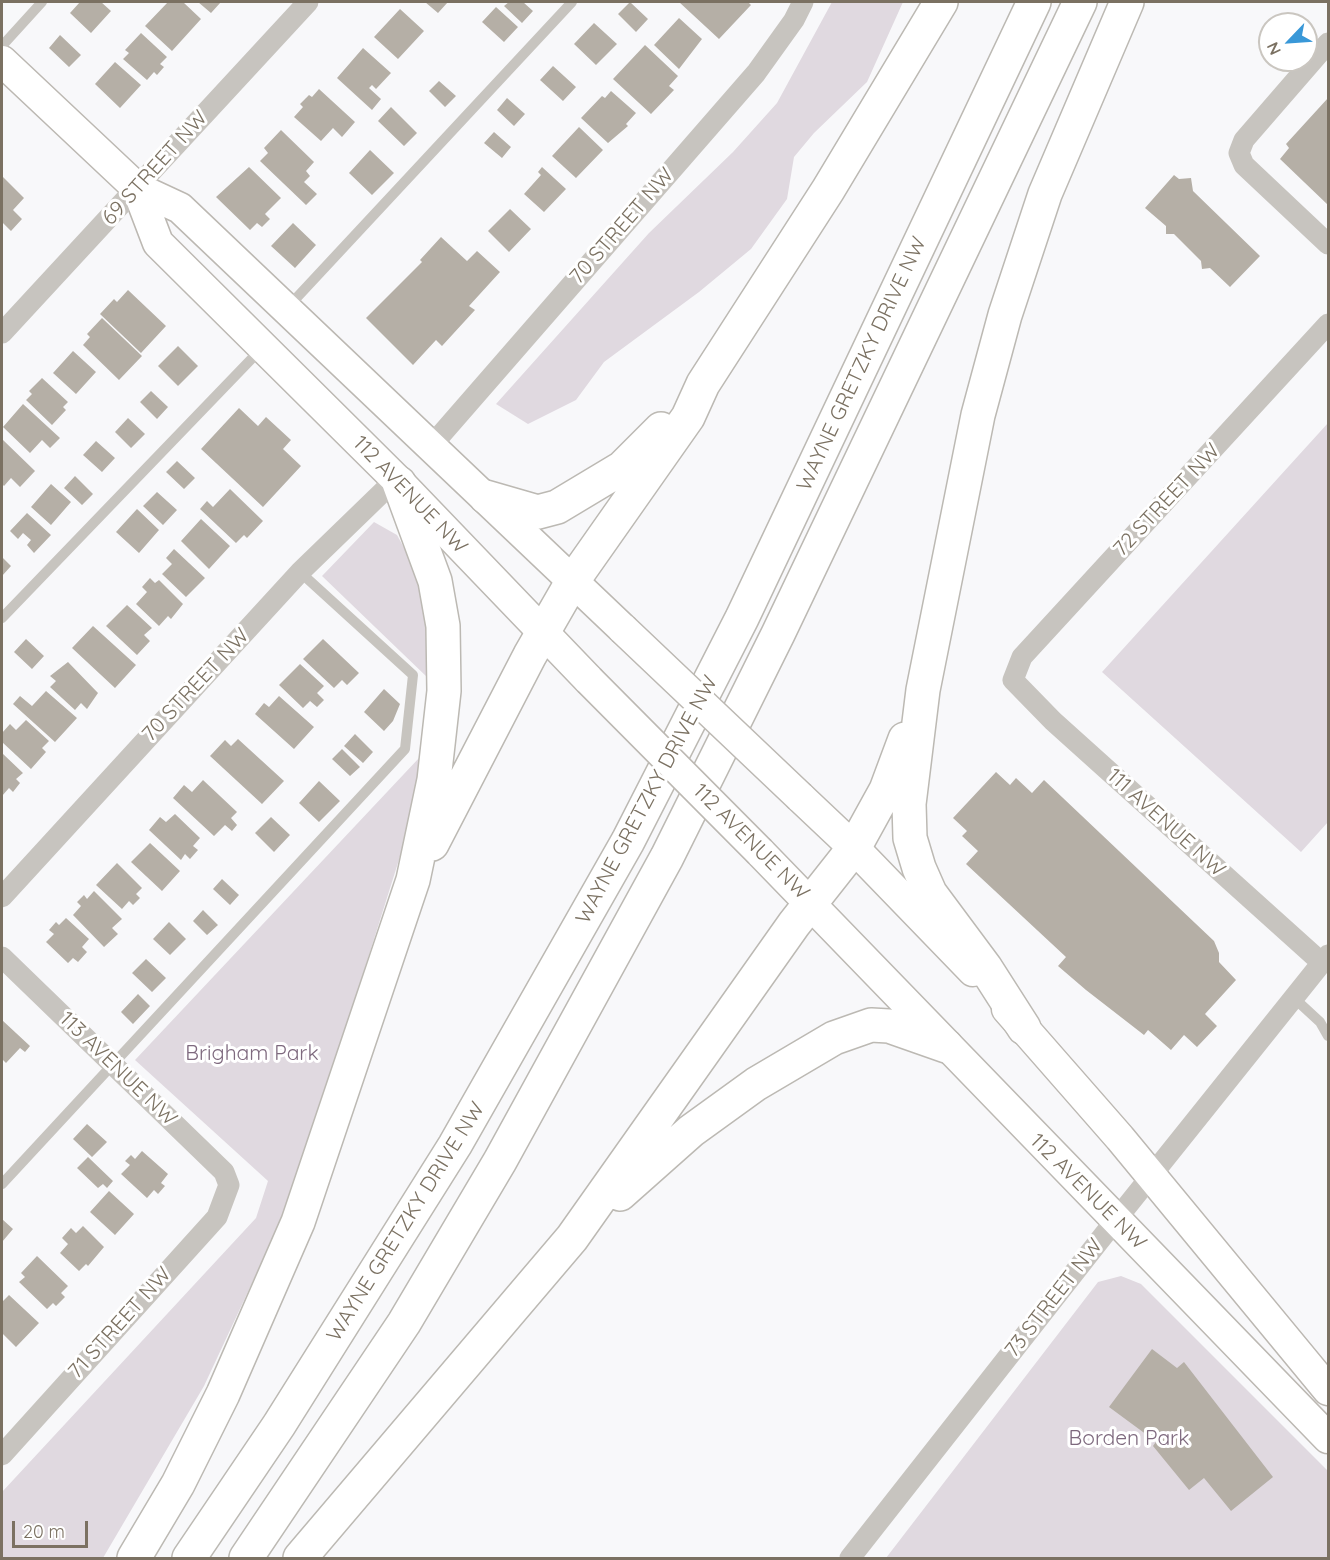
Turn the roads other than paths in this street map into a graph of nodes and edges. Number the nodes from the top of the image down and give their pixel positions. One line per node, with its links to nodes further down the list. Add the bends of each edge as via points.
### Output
1 (42, 2): 10 (lane)
2 (308, 2): 12 (street, 69 STREET NW)
3 (572, 2): 14 (lane)
4 (803, 2): 19 (street, 70 STREET NW, via 756,73)
5 (941, 2): 18 (main road, via 828,190)
6 (1034, 2): 48 (main road, WAYNE GRETZKY DRIVE NW, via 742,618 622,851 443,1165 279,1425)
7 (1080, 2): 49 (main road, WAYNE GRETZKY DRIVE NW, via 667,857 500,1161 404,1323)
8 (1127, 2): 27 (main road, via 1046,194 1005,315 978,415)
9 (1329, 43): 13 (street, via 1244,140 1239,153 1244,165)
10 (2, 46)
11 (2, 61): 12 (main road, 112 AVENUE NW)
12 (137, 188): 14 (main road, 112 AVENUE NW, via 180,208); 16 (street, 69 STREET NW); 17 (main road, 112 AVENUE NW, via 158,243)
13 (1329, 244)
14 (287, 308): 19 (main road, 112 AVENUE NW)
15 (1329, 324): 26 (street, 72 STREET NW, via 1022,657)
16 (2, 333)
17 (262, 348): 20 (main road, 112 AVENUE NW); 24 (lane)
18 (703, 384): 21 (main road, via 622,468 569,502 538,512); 23 (main road, via 688,417)
19 (432, 445): 21 (main road, 112 AVENUE NW)
20 (397, 481): 22 (street, 70 STREET NW); 25 (main road, 112 AVENUE NW); 29 (main road, via 435,581 443,626 444,691 434,780)
21 (486, 497): 23 (main road, 112 AVENUE NW)
22 (300, 572): 30 (street, 70 STREET NW); 38 (lane, via 413,675 405,749)
23 (572, 582): 25 (main road); 28 (main road, 112 AVENUE NW, bridge)
24 (2, 618)
25 (544, 634): 29 (main road); 31 (main road, 112 AVENUE NW, bridge)
26 (1012, 680): 33 (street, 111 AVENUE NW, via 1053,721)
27 (923, 690): 28 (main road, via 886,790); 35 (main road, via 909,804 910,838 918,868 930,893)
28 (854, 848): 31 (main road); 35 (main road, 112 AVENUE NW, via 967,963)
29 (413, 880): 47 (main road, via 298,1222 218,1404 178,1484)
30 (2, 897)
31 (811, 903): 37 (main road, 112 AVENUE NW); 43 (main road)
32 (2, 957): 38 (street, 113 AVENUE NW)
33 (1325, 959): 34 (street, 73 STREET NW)
34 (1294, 998): 36 (lane); 39 (street, 73 STREET NW)
35 (1024, 1028): 39 (main road, 112 AVENUE NW)
36 (1329, 1036)
37 (946, 1046): 42 (main road, 112 AVENUE NW); 43 (main road, via 890,1026 871,1025 834,1038 756,1084 691,1131)
38 (114, 1065): 40 (lane); 41 (street, 113 AVENUE NW, via 224,1172)
39 (1150, 1176): 42 (street, 73 STREET NW); 44 (main road, 112 AVENUE NW)
40 (2, 1184)
41 (229, 1185): 46 (street, 71 STREET NW, via 217,1217)
42 (1116, 1220): 45 (main road, 112 AVENUE NW); 51 (street, 73 STREET NW)
43 (572, 1238): 50 (main road)
44 (1329, 1390)
45 (1329, 1438)
46 (2, 1455)
47 (134, 1558)
48 (189, 1558)
49 (246, 1558)
50 (300, 1558)
51 (850, 1558)

